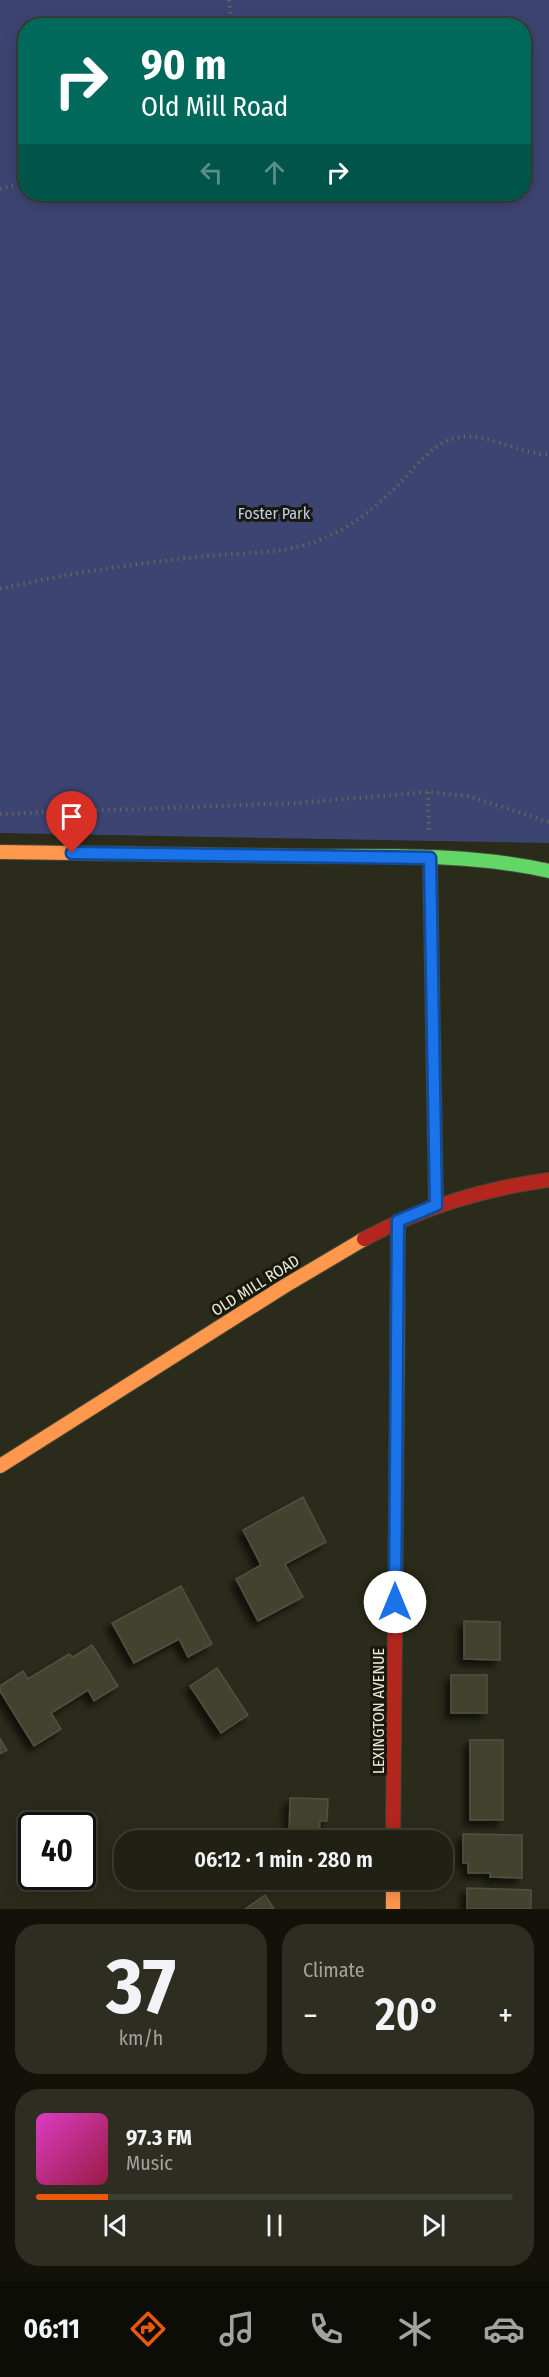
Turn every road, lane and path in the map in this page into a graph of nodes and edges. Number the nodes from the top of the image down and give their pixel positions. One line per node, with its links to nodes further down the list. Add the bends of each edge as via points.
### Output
1 (229, 0): 2 (path)
2 (231, 18)
3 (18, 184): 4 (path)
4 (0, 189)
5 (549, 454): 6 (path, via 533,454 479,438 454,438 419,462 353,525 321,540 274,552 107,568)
6 (0, 589)
7 (428, 792): 8 (path, via 298,803); 9 (path, via 468,796); 11 (path)
8 (0, 814)
9 (549, 822)
10 (0, 852): 11 (street)
11 (430, 858): 12 (street, via 523,865); 14 (street)
12 (549, 872)
13 (549, 1180): 14 (street, OLD MILL ROAD)
14 (436, 1205): 15 (street, OLD MILL ROAD)
15 (398, 1221): 16 (street, OLD MILL ROAD, via 257,1303); 17 (street, LEXINGTON AVENUE)
16 (0, 1466)
17 (393, 1830)
18 (393, 1890): 19 (street)
19 (393, 1909)

